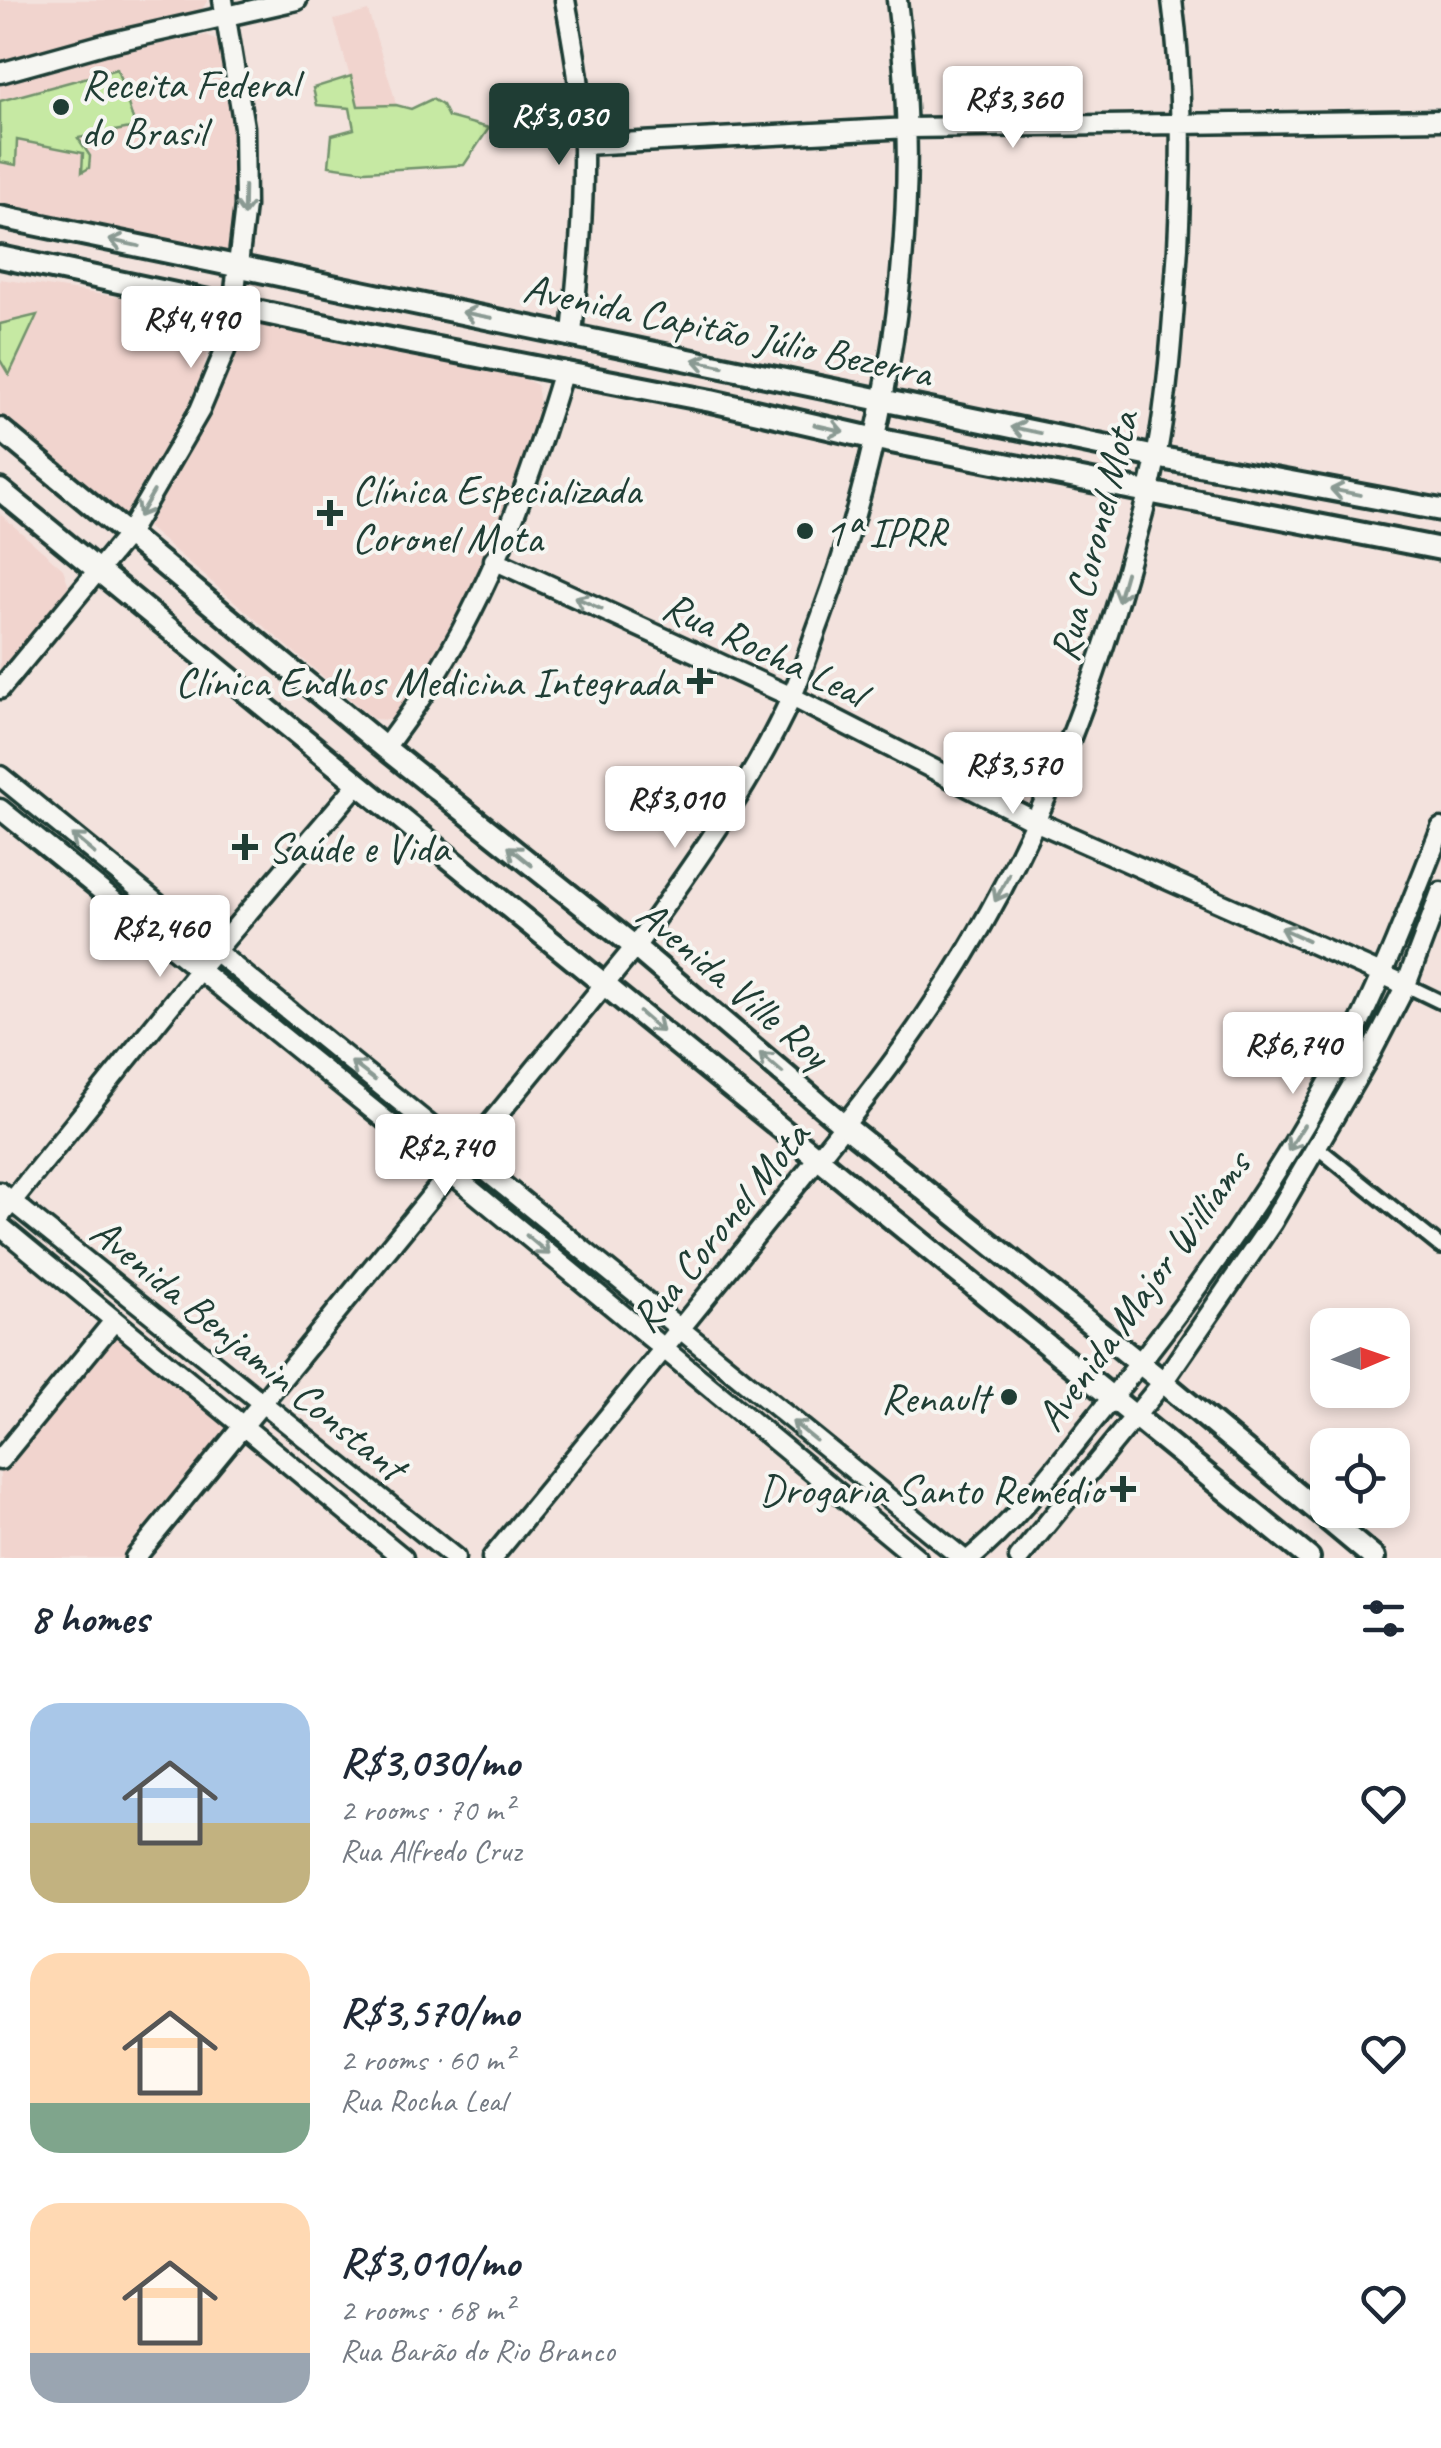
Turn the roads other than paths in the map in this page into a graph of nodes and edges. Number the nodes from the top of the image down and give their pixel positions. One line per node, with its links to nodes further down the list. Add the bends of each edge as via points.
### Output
1 (297, 0): 5 (street)
2 (565, 0): 10 (street)
3 (897, 0): 9 (street)
4 (1172, 0): 8 (street, Rua Coronel Mota)
5 (226, 9): 6 (street); 13 (street, one-way to 13, via 244,127)
6 (0, 73)
7 (1441, 120): 8 (street)
8 (1181, 124): 9 (street); 20 (street, Rua Coronel Mota, via 1172,348)
9 (909, 128): 10 (street); 17 (street)
10 (583, 145): 15 (street)
11 (0, 217): 13 (main road, Avenida Capitão Júlio Bezerra, one-way to 11)
12 (0, 257): 14 (main road, Avenida Capitão Júlio Bezerra)
13 (240, 267): 14 (street); 15 (main road, Avenida Capitão Júlio Bezerra, one-way to 13)
14 (235, 307): 16 (main road, Avenida Capitão Júlio Bezerra); 24 (street, one-way to 24, via 200,410)
15 (572, 334): 17 (main road, Avenida Capitão Júlio Bezerra, one-way to 15)
16 (563, 370): 19 (main road, Avenida Capitão Júlio Bezerra, one-way to 19); 26 (street)
17 (885, 401): 19 (street); 20 (main road, Avenida Capitão Júlio Bezerra, one-way to 17)
18 (0, 429): 24 (main road, Avenida Ville Roy)
19 (876, 439): 22 (main road, Avenida Capitão Júlio Bezerra); 29 (street, via 844,557)
20 (1156, 457): 22 (street, Rua Coronel Mota); 23 (main road, Avenida Capitão Júlio Bezerra, one-way to 20)
21 (0, 490): 27 (main road, Avenida Ville Roy)
22 (1148, 494): 25 (main road, Avenida Capitão Júlio Bezerra); 34 (street, Rua Coronel Mota, one-way to 34, via 1101,661)
23 (1441, 510)
24 (128, 534): 27 (street); 30 (main road, Avenida Ville Roy)
25 (1441, 549)
26 (494, 560): 29 (street, Rua Rocha Leal, one-way to 26); 30 (street, via 431,683)
27 (99, 572): 28 (street); 32 (main road, Avenida Ville Roy)
28 (0, 689)
29 (792, 696): 34 (street, Rua Rocha Leal); 37 (street, via 711,841)
30 (385, 748): 37 (main road, Avenida Ville Roy, one-way to 30)
31 (0, 776): 38 (street, one-way to 31)
32 (356, 786): 38 (street); 41 (main road, Avenida Ville Roy)
33 (0, 809): 39 (street)
34 (1038, 822): 40 (street, Rua Rocha Leal, one-way to 34); 44 (street, Rua Coronel Mota, one-way to 44, via 940,996)
35 (1441, 828): 40 (street, Avenida Major Williams)
36 (1441, 892): 42 (street, Avenida Major Williams)
37 (635, 947): 41 (street); 44 (main road, Avenida Ville Roy, one-way to 37)
38 (214, 953): 39 (street); 46 (street, one-way to 38)
39 (199, 970): 48 (street); 49 (street)
40 (1383, 973): 42 (street, Rua Rocha Leal); 55 (street, Avenida Major Williams, one-way to 55, via 1289,1149)
41 (604, 982): 46 (street); 47 (main road, Avenida Ville Roy, one-way to 47)
42 (1406, 985): 43 (street, Rua Rocha Leal); 45 (street, Avenida Major Williams)
43 (1441, 1002)
44 (845, 1126): 47 (street, Rua Coronel Mota); 55 (main road, Avenida Ville Roy)
45 (1318, 1148): 51 (street); 56 (street, Avenida Major Williams)
46 (466, 1153): 48 (street); 53 (street)
47 (819, 1157): 53 (street, Rua Coronel Mota); 57 (main road, Avenida Ville Roy)
48 (451, 1173): 54 (street, one-way to 54); 58 (street)
49 (4, 1203): 58 (street, Avenida Benjamin Constant)
50 (0, 1226): 52 (street, Avenida Benjamin Constant)
51 (1441, 1248)
52 (114, 1321): 60 (street, Avenida Benjamin Constant); 61 (street)
53 (680, 1330): 54 (street, Rua Coronel Mota); 67 (street, one-way to 53)
54 (664, 1350): 65 (street, Rua Coronel Mota); 66 (street)
55 (1141, 1364): 56 (main road, Avenida Ville Roy); 57 (street, Avenida Major Williams)
56 (1163, 1382): 59 (street, Avenida Major Williams); 70 (main road, Avenida Ville Roy)
57 (1112, 1398): 59 (main road, Avenida Ville Roy); 67 (street, Avenida Major Williams, via 1007,1526)
58 (264, 1404): 60 (street); 64 (street, Avenida Benjamin Constant)
59 (1136, 1416): 68 (street, Avenida Major Williams); 69 (main road, Avenida Ville Roy)
60 (243, 1427): 62 (street); 63 (street, Avenida Benjamin Constant)
61 (0, 1460)
62 (135, 1558)
63 (403, 1558)
64 (455, 1558)
65 (492, 1558)
66 (917, 1558)
67 (970, 1558)
68 (1019, 1558)
69 (1309, 1558)
70 (1374, 1558)

